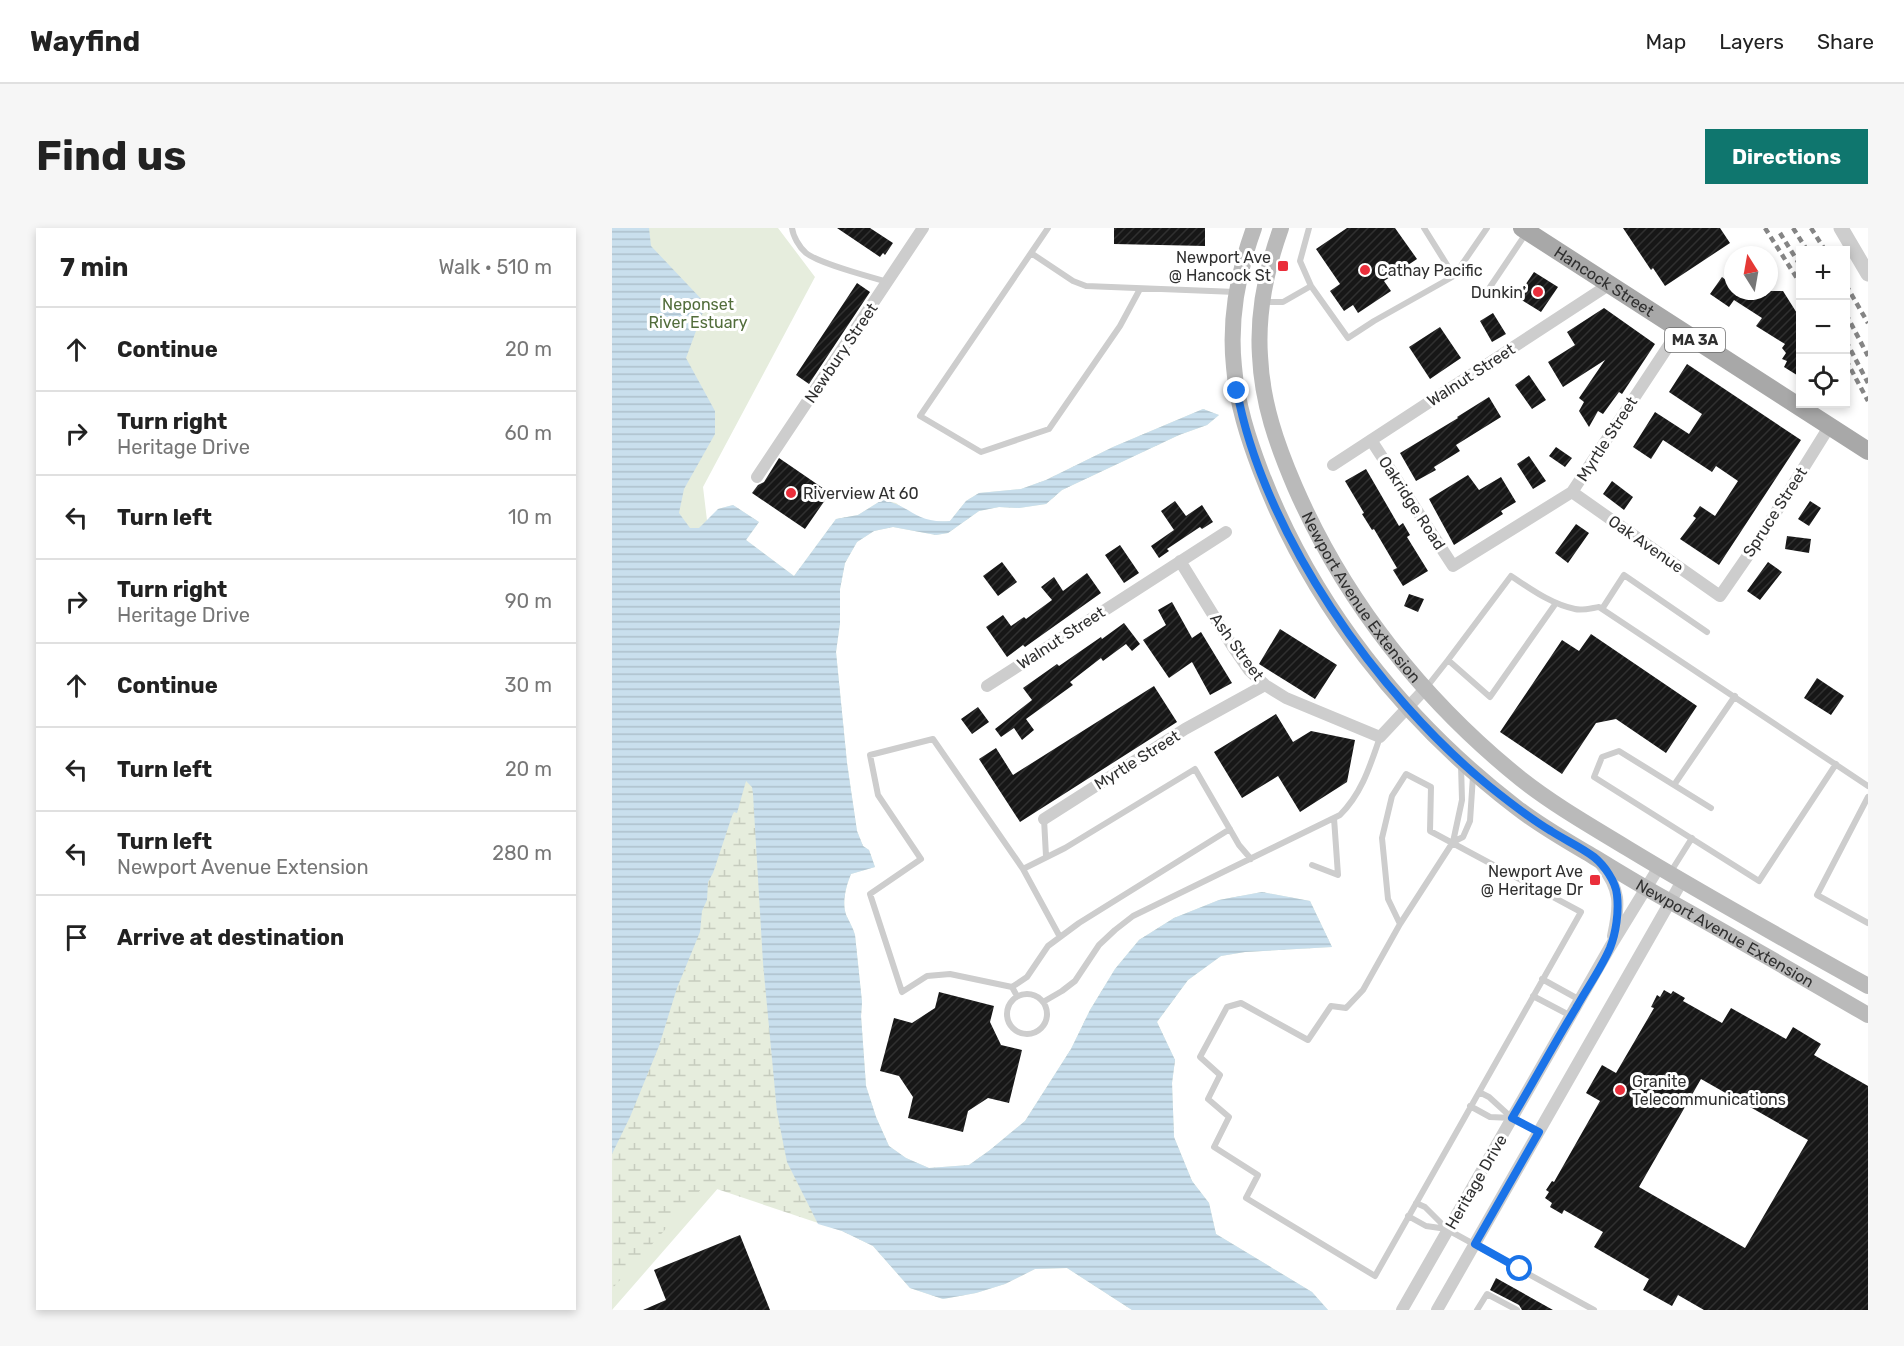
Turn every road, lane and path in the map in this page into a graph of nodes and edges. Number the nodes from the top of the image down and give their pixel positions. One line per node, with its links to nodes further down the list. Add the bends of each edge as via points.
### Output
1 (792, 228): 14 (lane, via 806,253)
2 (923, 228): 14 (street, Newbury Street)
3 (1048, 228): 11 (lane)
4 (1254, 228): 19 (main road, Newport Avenue Extension)
5 (1281, 228): 20 (main road, Newport Avenue Extension)
6 (1309, 228): 16 (lane, via 1300,261)
7 (1424, 228): 13 (lane)
8 (1487, 228): 13 (lane)
9 (1841, 228): 12 (street)
10 (1525, 230): 15 (main road, Hancock Street / MA 3A); 17 (lane)
11 (1031, 253): 18 (lane, via 1086,286); 18 (lane, via 920,416 981,452 1049,429 1120,326)
12 (1868, 274)
13 (1454, 276): 16 (lane, via 1348,338)
14 (888, 283): 26 (street, Newbury Street)
15 (1610, 284): 21 (main road, Hancock Street / MA 3A); 23 (street, Walnut Street)
16 (1311, 286): 20 (lane, via 1284,302)
17 (1490, 287)
18 (1140, 289): 19 (lane)
19 (1237, 292): 40 (main road, Newport Avenue Extension, via 1233,349 1237,391 1270,495 1332,610)
20 (1261, 302): 38 (main road, Newport Avenue Extension, via 1262,383 1286,467 1351,592)
21 (1679, 330): 22 (main road, Hancock Street / MA 3A); 27 (street, Myrtle Street)
22 (1829, 427): 24 (main road, Hancock Street / MA 3A); 31 (street, Spruce Street)
23 (1371, 440): 25 (street, Walnut Street); 30 (street, Oakridge Road)
24 (1868, 451)
25 (1333, 465)
26 (757, 477)
27 (1572, 492): 30 (street, Myrtle Street); 31 (street, Oak Avenue)
28 (1226, 532): 29 (street, Walnut Street)
29 (1180, 561): 36 (street, Ash Street, via 1233,647); 37 (street, Walnut Street)
30 (1453, 566)
31 (1720, 596)
32 (1556, 603): 33 (lane, via 1577,610); 35 (lane, via 1511,576); 35 (lane, via 1490,697)
33 (1602, 609): 34 (lane, via 1624,574); 39 (lane)
34 (1707, 632)
35 (1448, 660): 38 (lane)
36 (1264, 685): 41 (street, Ash Street); 50 (street, Myrtle Street, via 1185,729)
37 (987, 686)
38 (1425, 689): 40 (street); 59 (main road, Newport Avenue Extension, via 1521,778)
39 (1735, 696): 43 (lane); 45 (lane)
40 (1408, 708): 41 (street); 42 (main road, Newport Avenue Extension)
41 (1380, 737): 49 (lane, via 1361,788 1352,803)
42 (1461, 761): 44 (main road, Newport Avenue Extension); 53 (lane, via 1462,800)
43 (1836, 764): 46 (lane); 52 (lane, via 1759,880)
44 (1474, 772): 53 (lane, via 1470,821 1463,837); 55 (main road, Newport Avenue Extension, via 1528,816)
45 (1674, 785): 48 (lane); 52 (lane, via 1619,751 1602,757 1594,777)
46 (1868, 786)
47 (1868, 797): 62 (lane, via 1817,895)
48 (1711, 808)
49 (1334, 818): 56 (lane); 57 (lane, via 1338,875)
50 (1044, 819): 54 (lane, Myrtle Street)
51 (1230, 829): 54 (lane, via 1195,769); 56 (lane); 64 (lane)
52 (1692, 838): 59 (lane)
53 (1453, 842): 63 (lane); 63 (lane, via 1430,831 1431,787 1406,774 1392,796 1382,838 1388,899); 66 (lane, via 1581,912)
54 (1046, 856): 58 (lane)
55 (1595, 858): 60 (main road, Newport Avenue Extension); 65 (street, via 1617,892 1618,912)
56 (1251, 859): 72 (lane, via 1133,916 1099,945 1075,981)
57 (1312, 865)
58 (1023, 869): 64 (lane); 68 (lane, via 933,739 870,755 878,795 921,859 870,894 902,992 927,976 950,974)
59 (1670, 874): 60 (street, Heritage Drive); 61 (street, Heritage Drive); 67 (main road, Newport Avenue Extension)
60 (1646, 890): 61 (main road, Newport Avenue Extension); 65 (street, Heritage Drive)
61 (1670, 902): 73 (main road, Newport Avenue Extension); 78 (street, Heritage Drive)
62 (1868, 923)
63 (1400, 924): 80 (lane, via 1363,990 1346,1008 1331,1006 1308,1040 1240,1003 1227,1007 1200,1057 1220,1075 1208,1099 1230,1118 1214,1147 1258,1175 1246,1198 1375,1276)
64 (1060, 937): 68 (lane, via 1048,946 1027,977)
65 (1610, 947): 71 (street, Heritage Drive)
66 (1542, 979): 70 (lane); 71 (lane)
67 (1868, 986)
68 (1011, 987): 69 (lane)
69 (1017, 996): 72 (lane, via 1028,994); 72 (lane, via 1007,1014 1011,1027 1023,1034 1042,1028 1047,1015)
70 (1533, 996): 74 (lane); 75 (lane)
71 (1580, 1000): 74 (street, Heritage Drive)
72 (1043, 1002)
73 (1868, 1015)
74 (1571, 1016): 77 (street, Heritage Drive)
75 (1479, 1092): 76 (lane); 77 (lane)
76 (1470, 1106): 77 (lane, via 1490,1117); 79 (lane)
77 (1512, 1118): 78 (lane); 81 (street, Heritage Drive)
78 (1539, 1132): 82 (street, Heritage Drive)
79 (1416, 1203): 80 (lane); 81 (lane)
80 (1408, 1216): 81 (lane, via 1426,1226)
81 (1448, 1230): 82 (lane); 83 (street, Heritage Drive)
82 (1475, 1244): 84 (street, Heritage Drive); 87 (lane)
83 (1402, 1310)
84 (1437, 1310)
85 (1477, 1310): 86 (lane, via 1487,1293)
86 (1517, 1310)
87 (1594, 1310)

